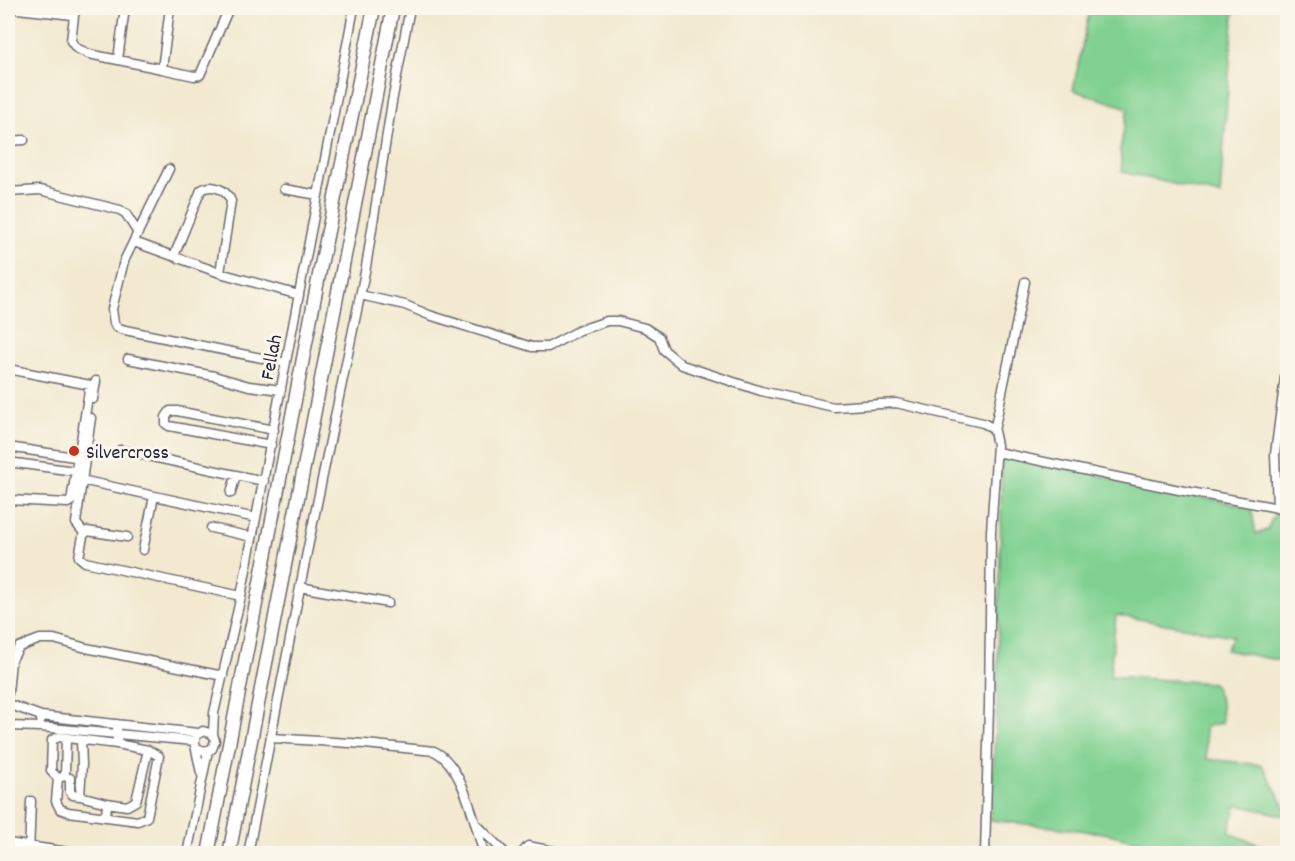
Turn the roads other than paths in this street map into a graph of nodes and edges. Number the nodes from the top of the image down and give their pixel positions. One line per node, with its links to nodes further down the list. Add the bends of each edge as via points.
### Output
1 (8, 8): 9 (street)
2 (125, 8): 10 (street)
3 (170, 8): 11 (street)
4 (229, 8): 11 (street, via 200,75)
5 (354, 8): 17 (street, Fellah)
6 (374, 8): 85 (highway)
7 (393, 8): 86 (highway)
8 (410, 8): 23 (street)
9 (74, 11): 10 (street, via 73,45 89,54)
10 (118, 59): 11 (street)
11 (162, 69)
12 (8, 141): 13 (street)
13 (24, 141)
14 (169, 169): 18 (street)
15 (284, 189): 17 (street)
16 (8, 192): 18 (street, via 40,190 120,210 126,214)
17 (318, 195): 22 (street, Fellah)
18 (136, 238): 19 (street); 26 (street, via 126,254 112,309 116,327)
19 (174, 256): 20 (street); 20 (street, via 201,190 218,188 231,201)
20 (220, 273): 22 (street)
21 (1025, 282): 31 (street)
22 (299, 295): 26 (street, Fellah)
23 (360, 295): 31 (street, via 405,305 532,346 548,347 607,321 633,324 659,337 664,350 682,365 751,388 834,407 907,405 983,423); 52 (street)
24 (1287, 355): 44 (street, via 1275,454)
25 (128, 360): 29 (street)
26 (286, 363): 29 (street, Fellah)
27 (8, 369): 36 (street, via 90,385)
28 (96, 381): 36 (street)
29 (281, 390): 30 (street, Fellah)
30 (274, 430): 32 (street, Fellah); 32 (street, via 177,411 170,411 166,417 169,426)
31 (994, 431): 35 (street)
32 (271, 446): 40 (street, Fellah)
33 (8, 447): 36 (street)
34 (120, 450): 39 (street)
35 (997, 452): 44 (street); 91 (street, via 991,531)
36 (81, 458): 38 (street)
37 (8, 462): 38 (street)
38 (80, 475): 42 (street); 43 (street, via 68,503); 48 (street, via 76,524)
39 (236, 475): 40 (street); 41 (street)
40 (264, 481): 46 (street, Fellah)
41 (231, 493)
42 (154, 496): 46 (street); 51 (street)
43 (8, 500)
44 (1277, 508): 45 (street)
45 (1287, 512)
46 (256, 518): 50 (street, Fellah)
47 (211, 528): 50 (street)
48 (84, 533): 49 (street); 53 (street, via 79,557 85,562)
49 (127, 537)
50 (252, 537): 53 (street, Fellah)
51 (143, 550)
52 (300, 587): 54 (street); 67 (street)
53 (241, 596): 56 (street, Fellah)
54 (388, 603)
55 (9, 661): 56 (street, via 19,647 46,638); 57 (street)
56 (223, 676): 59 (street, Fellah)
57 (8, 693)
58 (8, 704): 60 (street)
59 (214, 713): 64 (street, Fellah); 66 (street, Fellah)
60 (41, 716): 62 (street); 63 (street)
61 (8, 726): 62 (street)
62 (40, 727): 63 (street)
63 (117, 729): 66 (street); 69 (street)
64 (213, 734): 66 (street); 71 (street, Fellah, via 215,741)
65 (66, 738): 68 (street); 73 (street); 73 (street, via 56,737 52,742 51,771)
66 (198, 738): 71 (street, via 204,752); 72 (street, Fellah)
67 (272, 738): 79 (street, via 434,751 455,772); 87 (street)
68 (81, 740): 69 (street); 74 (street)
69 (117, 744): 70 (street)
70 (148, 750): 77 (street, via 136,801 127,806); 78 (street, via 159,759 147,817 141,821)
71 (208, 751): 72 (street, Fellah)
72 (202, 776): 84 (street, Fellah)
73 (64, 777): 74 (street); 75 (street, via 70,792); 78 (street, via 56,801 60,809)
74 (81, 779): 75 (street)
75 (80, 796): 77 (street)
76 (31, 801): 81 (street)
77 (107, 803): 78 (street)
78 (106, 816)
79 (474, 822): 82 (street); 88 (street)
80 (8, 843): 81 (street)
81 (29, 850): 83 (street)
82 (504, 853)
83 (81, 854)
84 (187, 854)
85 (208, 854)
86 (229, 854)
87 (249, 854)
88 (484, 854)
89 (521, 854): 90 (street, via 528,846)
90 (568, 854)
91 (985, 854)

